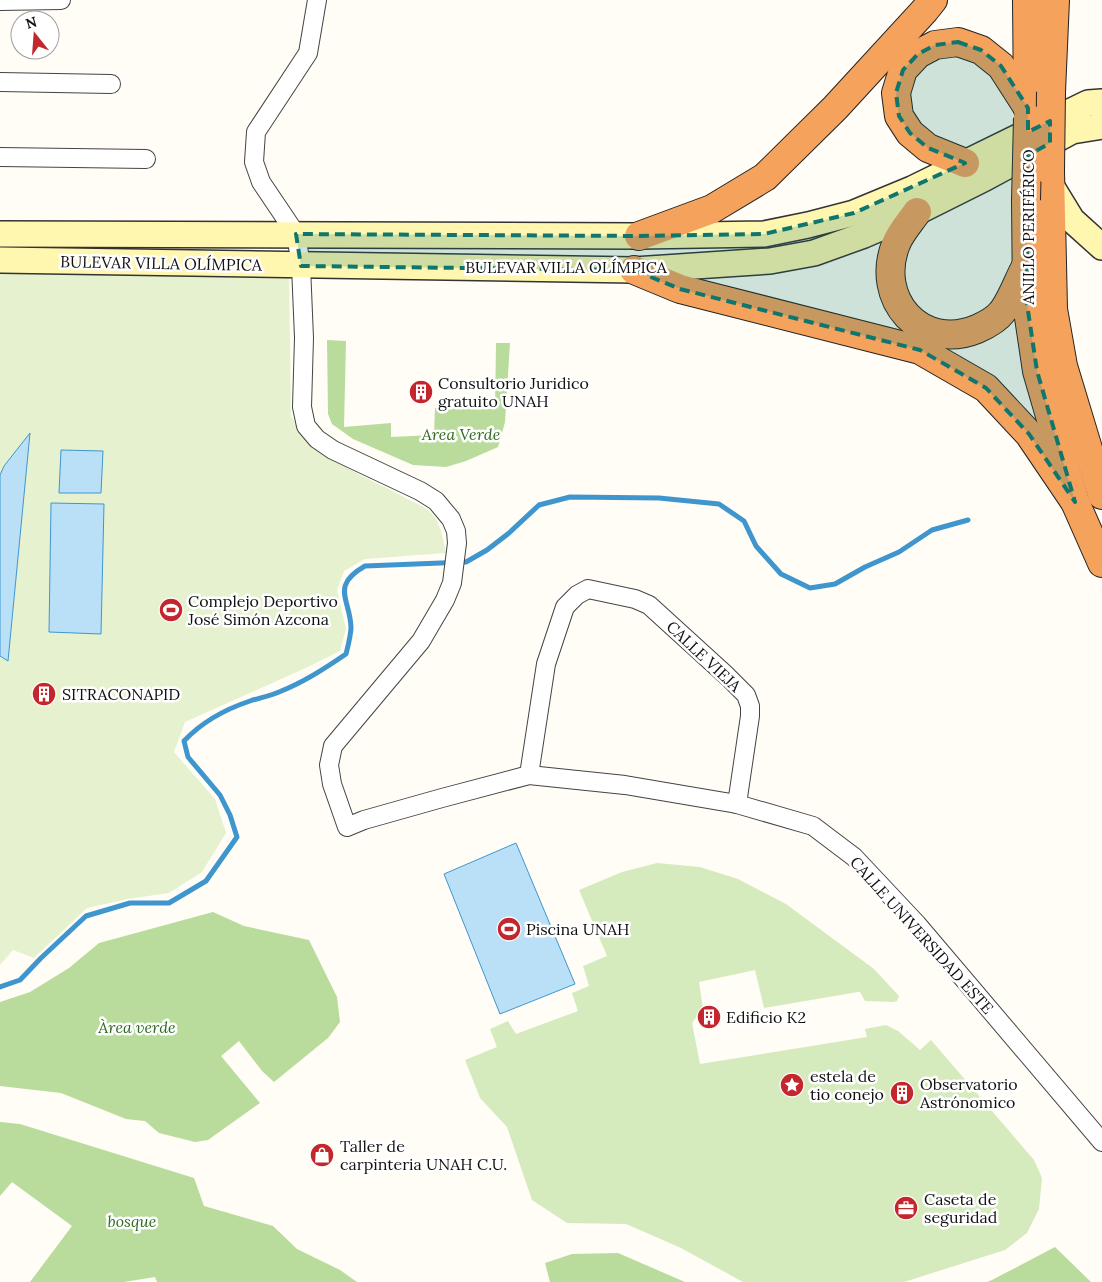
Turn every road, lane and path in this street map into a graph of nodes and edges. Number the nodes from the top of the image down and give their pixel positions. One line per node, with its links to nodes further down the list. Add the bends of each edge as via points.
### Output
1 (61, 0): 6 (street)
2 (317, 0): 18 (street, via 308,53 256,132 254,143 254,162 261,182)
3 (933, 0): 19 (highway, via 835,108 765,177 712,209)
4 (1027, 0): 10 (highway, ANILLO PERIFÉRICO)
5 (1055, 0): 15 (highway, ANILLO PERIFÉRICO, bridge)
6 (0, 1)
7 (0, 82): 8 (street)
8 (111, 84)
9 (1102, 102): 14 (main road, BULEVAR VILLA OLÍMPICA, via 1088,103)
10 (1028, 113): 14 (highway, via 1001,66 981,50 958,42 935,45 918,54 900,78 896,93 899,116 910,133 928,148); 23 (highway, ANILLO PERIFÉRICO, bridge)
11 (1102, 126): 16 (main road, BULEVAR VILLA OLÍMPICA, via 1072,131)
12 (0, 157): 13 (street)
13 (146, 159)
14 (965, 163): 19 (main road, BULEVAR VILLA OLÍMPICA, via 854,213 808,225 764,234)
15 (1050, 177): 20 (main road, via 1072,220); 25 (highway, ANILLO PERIFÉRICO, via 1053,308 1062,366)
16 (917, 212): 23 (highway, via 896,243 890,266 891,287 900,309 920,327 951,334 966,333 988,324 1002,312); 24 (main road, BULEVAR VILLA OLÍMPICA, via 814,253 770,261)
17 (0, 234): 18 (main road, BULEVAR VILLA OLÍMPICA)
18 (296, 234): 19 (main road, BULEVAR VILLA OLÍMPICA); 22 (street, CALLE UNIVERSIDAD ESTE)
19 (639, 236)
20 (1102, 247)
21 (0, 260): 22 (main road, BULEVAR VILLA OLÍMPICA)
22 (301, 266): 24 (main road, BULEVAR VILLA OLÍMPICA); 28 (street, CALLE UNIVERSIDAD ESTE, via 302,407 306,426 333,450 436,501 452,519 457,543 452,583 420,641 333,746 329,765 332,784 347,827)
23 (1026, 266): 26 (highway, ANILLO PERIFÉRICO, via 1027,304 1037,371)
24 (634, 270): 26 (highway, via 680,289 920,350 986,388 1029,434)
25 (1102, 495)
26 (1076, 502): 27 (highway, ANILLO PERIFÉRICO)
27 (1102, 563)
28 (529, 775): 29 (street, CALLE UNIVERSIDAD ESTE, via 625,785); 29 (street, CALLE VIEJA, via 546,664 566,607 588,589 649,605 746,695 750,716)
29 (736, 804): 30 (street, CALLE UNIVERSIDAD ESTE, via 812,826 854,857 916,924)
30 (1102, 1142)

